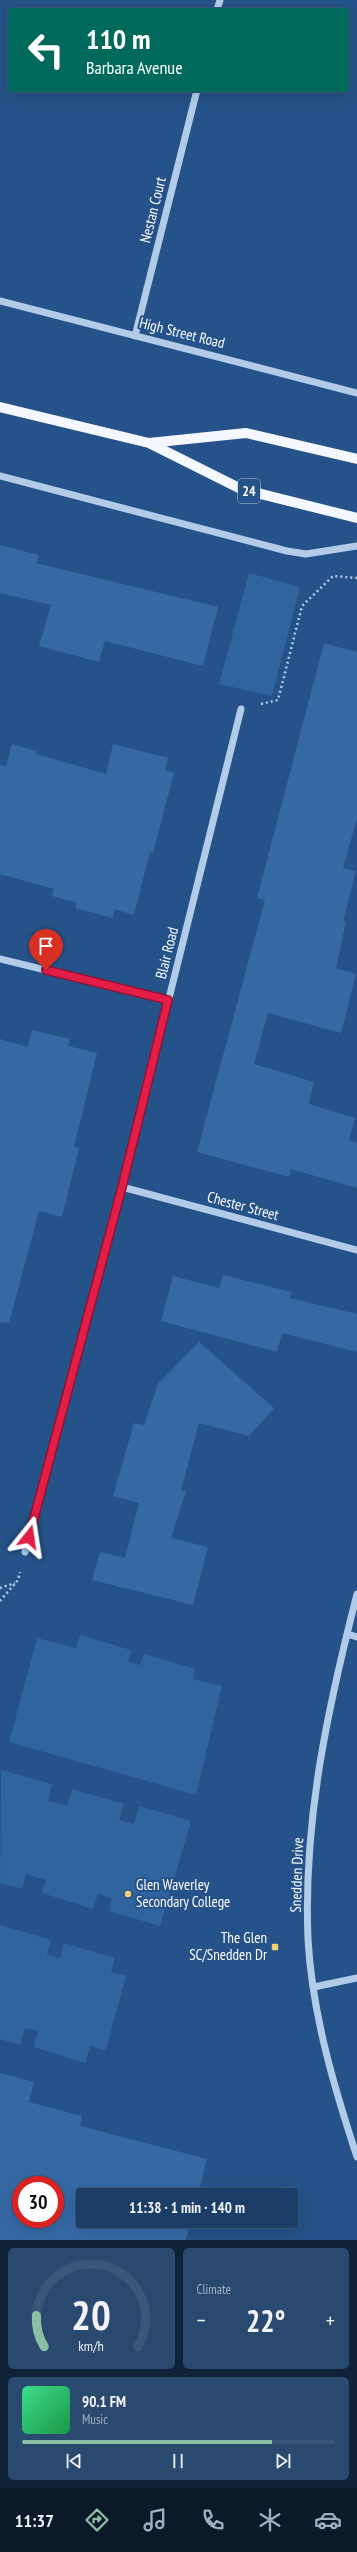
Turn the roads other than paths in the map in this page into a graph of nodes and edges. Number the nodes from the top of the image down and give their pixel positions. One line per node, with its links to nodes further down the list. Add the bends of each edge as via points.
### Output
1 (196, 92): 3 (street, Nestan Court)
2 (0, 301): 3 (street, High Street Road)
3 (135, 336): 4 (street, High Street Road)
4 (357, 394)
5 (0, 407): 6 (main road, 24)
6 (149, 443): 7 (main road, 24, via 246,433); 9 (main road, 24, via 241,489)
7 (357, 458)
8 (0, 476): 10 (street, via 287,551 306,554)
9 (357, 518)
10 (357, 546)
11 (241, 709): 13 (street, Blair Road)
12 (0, 959): 13 (street)
13 (168, 1000): 14 (street, Blair Road)
14 (122, 1187): 15 (street, Chester Street); 16 (street, Blair Road)
15 (357, 1250)
16 (25, 1552)
17 (357, 1594): 18 (street, Snedden Drive)
18 (347, 1634): 19 (street); 21 (street, Snedden Drive, via 325,1733 312,1817 308,1940)
19 (357, 1637)
20 (357, 1978): 21 (street)
21 (314, 1987): 22 (street, Snedden Drive, via 331,2072)
22 (357, 2157)

